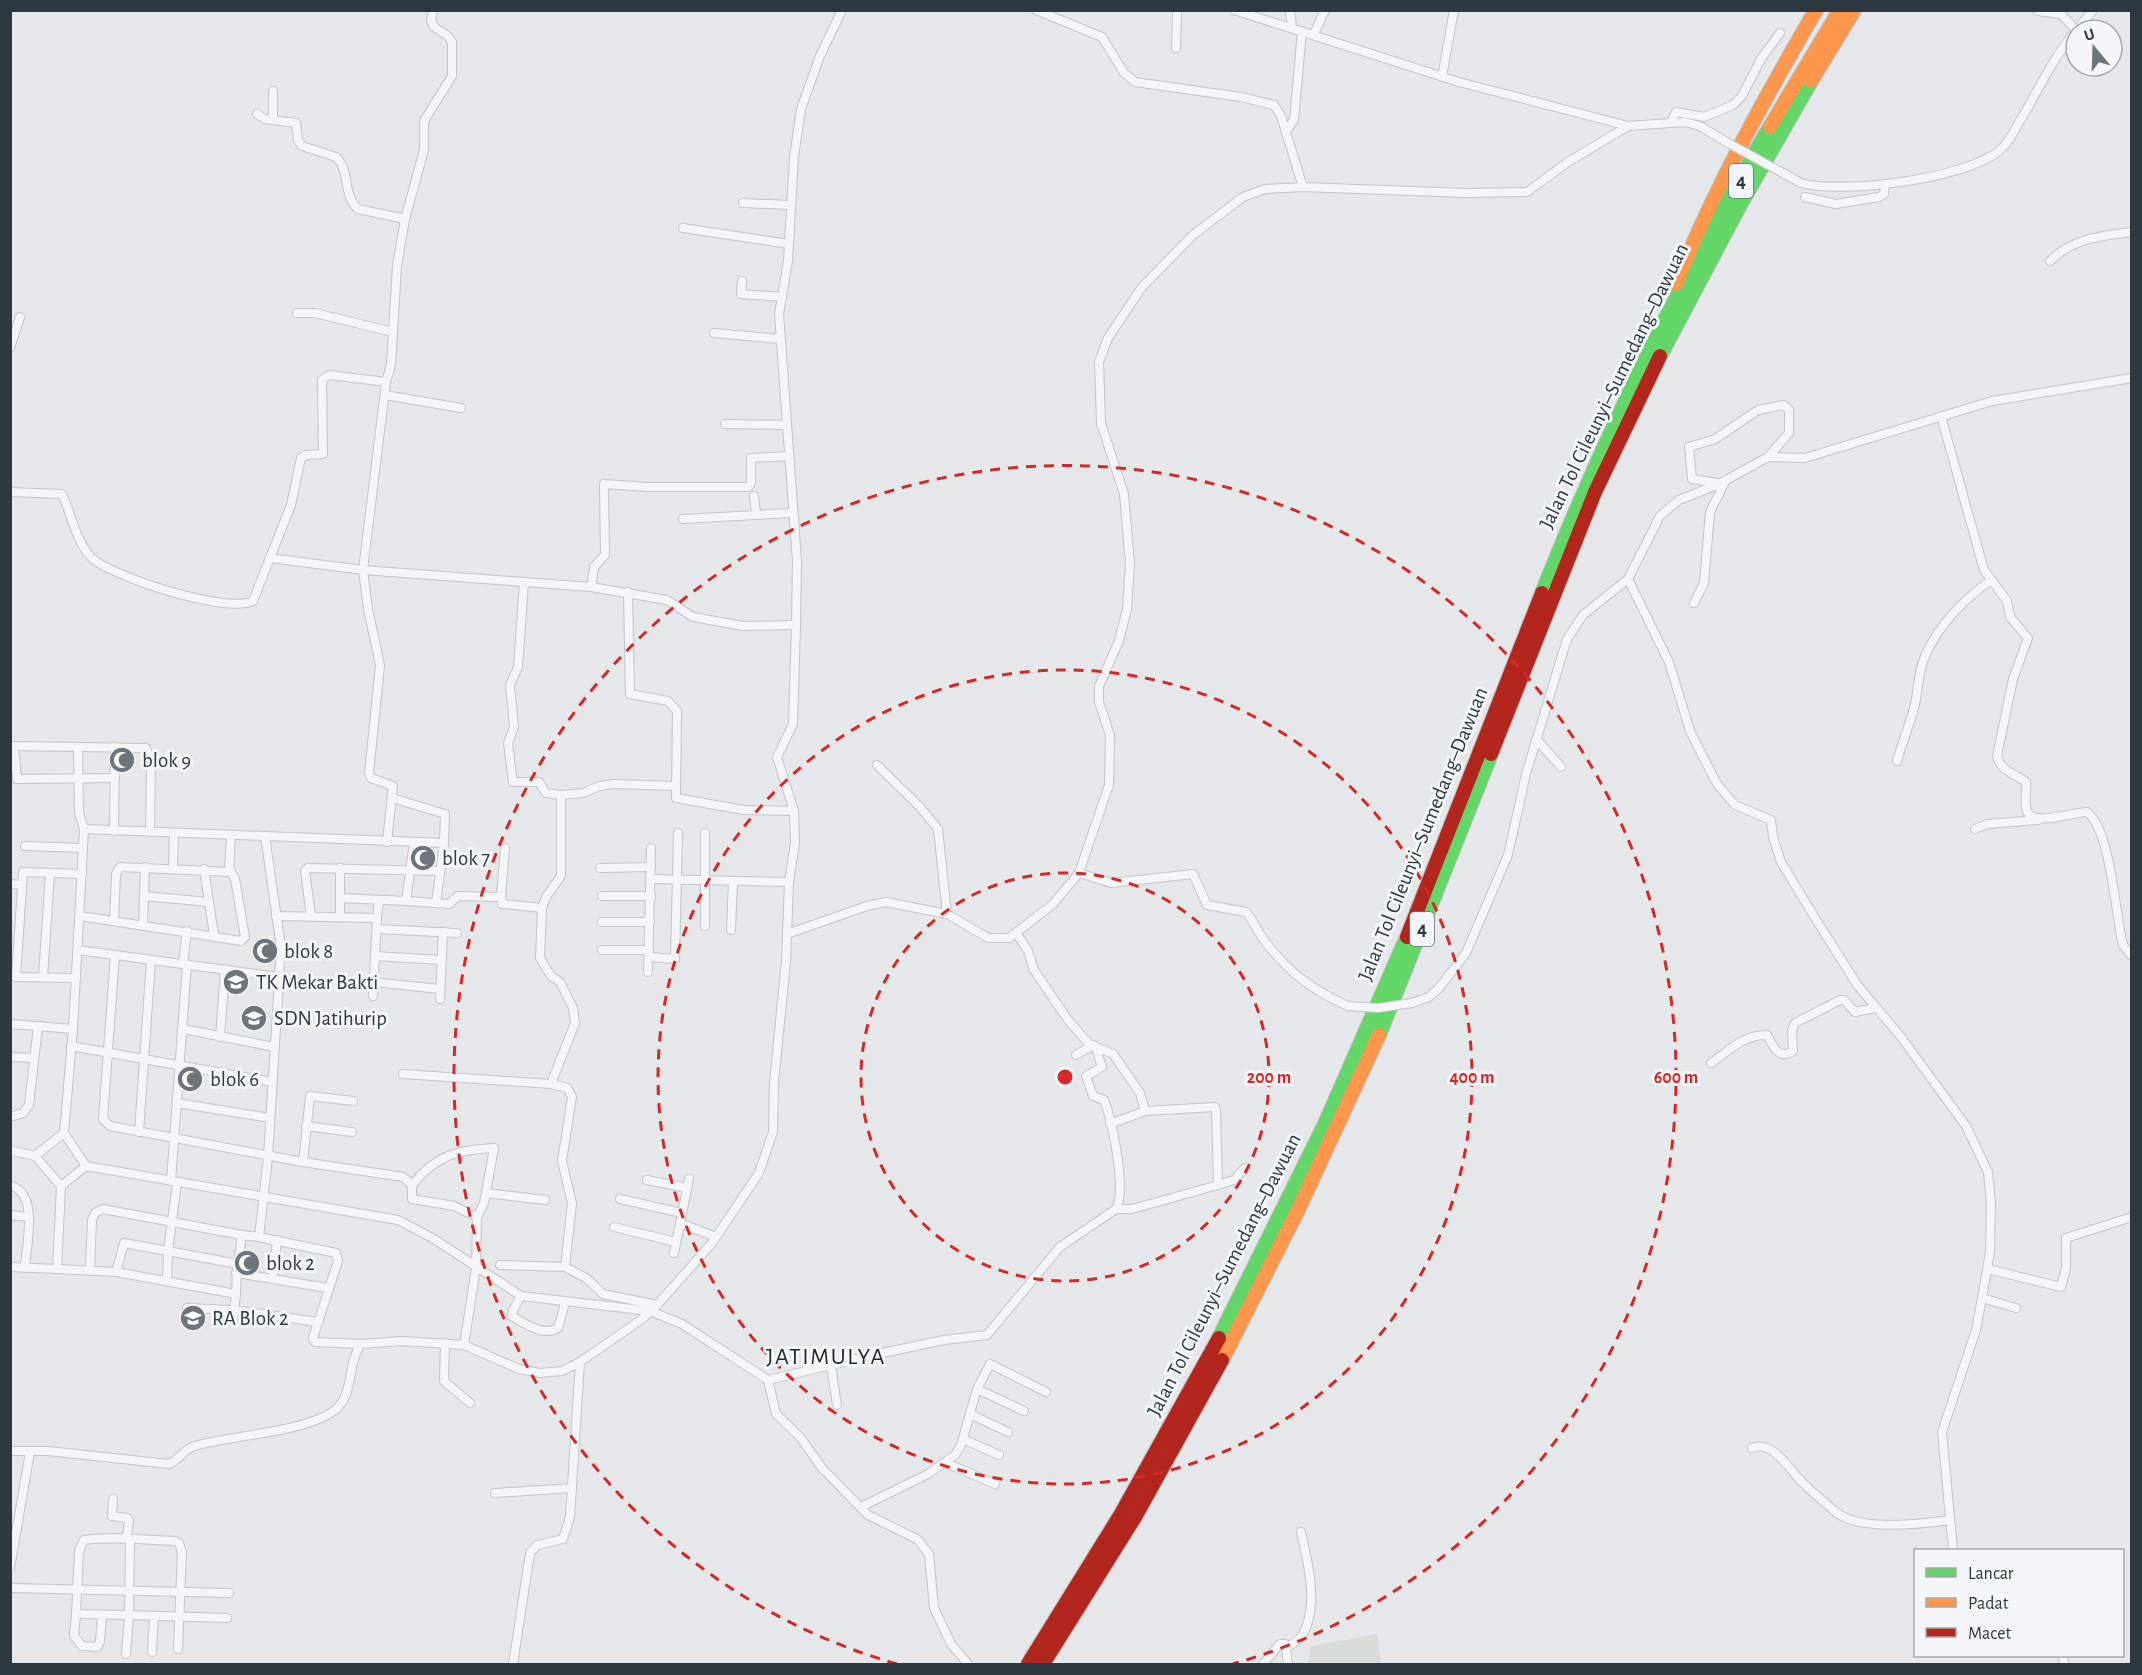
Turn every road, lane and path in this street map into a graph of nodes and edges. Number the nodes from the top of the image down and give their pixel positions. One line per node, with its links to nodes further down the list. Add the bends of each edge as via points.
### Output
1 (433, 10): 34 (street, via 434,27 452,42 452,76 424,121 424,150)
2 (842, 10): 33 (street, via 805,93)
3 (1036, 10): 27 (street, via 1102,37 1124,73 1135,82 1274,105)
4 (1177, 10): 19 (street)
5 (1233, 10): 15 (street)
6 (1290, 10): 15 (street)
7 (1325, 10): 18 (street)
8 (1454, 10): 21 (street)
9 (1816, 10): 47 (highway, via 1732,158 1685,260)
10 (1840, 10): 47 (highway, Jalan Tol Cileunyi–Sumedang–Dawuan / 4, via 1699,257)
11 (1854, 10): 28 (highway, Jalan Tol Cileunyi–Sumedang–Dawuan / 4)
12 (1865, 10): 28 (highway)
13 (2038, 11): 14 (street)
14 (2065, 18)
15 (1292, 27): 16 (street)
16 (1302, 31): 18 (street); 27 (street, via 1294,120)
17 (1780, 33): 25 (street, via 1733,105 1704,117 1676,112)
18 (1314, 34): 21 (street, via 1352,50)
19 (1176, 48)
20 (2064, 50): 29 (street, via 2016,129 1997,152 1965,166)
21 (1442, 77): 26 (street)
22 (273, 91): 24 (street)
23 (257, 114): 24 (street)
24 (273, 118): 34 (street, via 296,123 302,146 330,153 341,162 348,194 358,209)
25 (1671, 122): 26 (street); 29 (street, bridge, via 1700,126 1801,183 1841,188)
26 (1628, 126): 30 (street, via 1527,192)
27 (1286, 131): 30 (street)
28 (1757, 173): 302 (highway, Jalan Tol Cileunyi–Sumedang–Dawuan / 4, via 1597,487 1372,1050 1291,1222 1165,1464)
29 (1885, 185): 31 (street, via 1884,194 1879,197 1836,204)
30 (1303, 187): 112 (street, via 1253,192 1193,235 1142,287 1108,338 1099,362 1101,423 1124,494 1130,564 1127,609 1119,641 1099,686 1099,702 1111,745 1109,785)
31 (1805, 197)
32 (743, 203): 33 (street)
33 (790, 205): 37 (street)
34 (405, 219): 43 (street)
35 (683, 228): 37 (street)
36 (2132, 232): 38 (street, via 2075,242)
37 (789, 244): 40 (street)
38 (2050, 261)
39 (742, 281): 40 (street, via 741,294)
40 (782, 297): 45 (street)
41 (297, 313): 43 (street)
42 (20, 317): 46 (street)
43 (393, 332): 49 (street)
44 (714, 333): 45 (street)
45 (780, 339): 54 (street)
46 (10, 348)
47 (1649, 356): 301 (highway, Jalan Tol Cileunyi–Sumedang–Dawuan / 4, via 1612,428 1559,549 1408,935 1356,1055 1192,1389 1104,1545)
48 (2132, 378): 52 (street, via 1992,401)
49 (386, 382): 50 (street); 63 (street, via 329,375 322,380 323,454 301,458 291,505)
50 (385, 394): 51 (street); 64 (street)
51 (461, 408)
52 (1941, 416): 56 (street, via 1804,458); 66 (street, via 1962,498)
53 (725, 424): 54 (street)
54 (786, 424): 55 (street)
55 (789, 456): 60 (street); 68 (street, via 752,458 748,487 647,488 604,484 605,555 594,567)
56 (1768, 457): 57 (street); 57 (street, via 1789,433 1789,410 1784,405 1758,410 1715,439 1689,447 1692,479)
57 (1722, 482): 65 (street, via 1679,500 1660,516); 70 (street, via 1710,512 1704,583)
58 (10, 492): 63 (street, via 62,494 80,539 102,566 201,600 242,605 253,601)
59 (754, 496): 61 (street)
60 (791, 513): 61 (street); 71 (street, via 797,561)
61 (756, 514): 62 (street)
62 (683, 519)
63 (270, 558): 64 (street)
64 (363, 570): 67 (street); 83 (street, via 380,665 369,774 393,786)
65 (1628, 579): 72 (street, via 1583,615 1567,639); 169 (street, via 1669,662 1690,731 1717,784 1735,805 1771,820 1781,862)
66 (1990, 581): 76 (street, via 1954,612 1926,653 1916,681 1915,706); 85 (street, via 2007,601 2010,617 2028,638 2013,679 1998,758 2002,767 2026,782 2027,811)
67 (524, 582): 68 (street); 82 (street, via 518,667 510,685 514,727 508,739 511,779 519,784 539,782 546,793)
68 (591, 587): 69 (street)
69 (627, 592): 71 (street, via 667,600 686,615 700,619 743,626); 81 (street, via 630,694 668,701 675,707)
70 (1694, 603)
71 (796, 625): 84 (street, via 793,724 777,757)
72 (1537, 740): 78 (street); 112 (street, bridge, via 1508,855 1466,954 1439,988 1429,997 1412,1003 1378,1008 1348,1006 1325,996 1278,960 1246,912 1207,905 1193,874 1111,883)
73 (12, 746): 74 (street); 80 (street, via 17,779)
74 (78, 747): 75 (street); 80 (street)
75 (116, 747): 79 (street); 89 (street, via 149,750)
76 (1897, 761)
77 (877, 765): 131 (street, via 938,829)
78 (1561, 767)
79 (115, 778): 80 (street); 88 (street)
80 (78, 780): 86 (street, via 79,813)
81 (675, 786): 82 (street, via 614,784); 84 (street, via 678,799 744,810)
82 (561, 795): 130 (street, via 561,876)
83 (392, 798): 95 (street); 97 (street, via 445,814)
84 (794, 811): 118 (street, via 795,843)
85 (2038, 820): 87 (street, via 1987,824); 155 (street, via 2087,812 2096,822 2105,849 2123,945)
86 (84, 829): 88 (street); 99 (street)
87 (1975, 829)
88 (114, 831): 89 (street)
89 (150, 832): 90 (street)
90 (174, 833): 93 (street); 104 (street)
91 (678, 833): 115 (street)
92 (705, 834): 116 (street)
93 (231, 835): 94 (street); 108 (street)
94 (265, 836): 95 (street); 134 (street)
95 (387, 842): 96 (street)
96 (414, 842): 97 (street); 109 (street)
97 (444, 843): 110 (street)
98 (26, 846): 99 (street)
99 (83, 848): 113 (street)
100 (505, 848): 124 (street)
101 (651, 848): 103 (street)
102 (145, 867): 104 (street); 121 (street); 137 (street, via 125,866 117,870)
103 (651, 867): 106 (street); 114 (street)
104 (173, 868): 107 (street)
105 (340, 868): 109 (street); 125 (street); 135 (street, via 307,868)
106 (600, 868)
107 (204, 869): 108 (street); 128 (street)
108 (229, 871): 149 (street, via 235,879 245,937 241,941)
109 (411, 871): 110 (street); 127 (street)
110 (440, 871): 129 (street)
111 (50, 873): 113 (street); 120 (street, via 23,872); 163 (street)
112 (1079, 873): 148 (street, via 1068,889)
113 (82, 874): 133 (street)
114 (651, 879): 115 (street); 123 (street)
115 (678, 879): 116 (street); 152 (street, via 675,959)
116 (706, 880): 117 (street); 141 (street)
117 (733, 881): 118 (street); 143 (street)
118 (789, 882): 147 (street)
119 (10, 884): 120 (street)
120 (22, 885): 160 (street)
121 (144, 896): 128 (street); 140 (street)
122 (602, 896): 123 (street)
123 (651, 896): 139 (street)
124 (501, 897): 129 (street, via 461,895 449,904); 130 (street, via 504,905)
125 (340, 898): 126 (street); 132 (street)
126 (379, 900): 127 (street); 136 (street)
127 (406, 901): 129 (street)
128 (209, 902): 149 (street)
129 (436, 903)
130 (542, 908): 187 (street, via 540,958 551,976 560,982 575,1014)
131 (947, 914): 147 (street, via 880,902); 148 (street, via 988,938 1002,940)
132 (340, 915): 135 (street); 136 (street)
133 (80, 916): 137 (street); 150 (street)
134 (276, 916): 135 (street); 162 (street, via 281,947)
135 (311, 916)
136 (377, 918): 142 (street)
137 (114, 921): 140 (street)
138 (602, 922): 139 (street)
139 (650, 922): 152 (street)
140 (143, 925): 144 (street)
141 (705, 926)
142 (376, 929): 145 (street); 154 (street)
143 (731, 930)
144 (187, 931): 149 (street); 158 (street)
145 (443, 932): 146 (street); 157 (street)
146 (457, 933)
147 (787, 934): 226 (street, via 771,1142 759,1173)
148 (1017, 934): 175 (street, via 1034,970 1068,1020)
149 (214, 935)
150 (78, 950): 153 (street); 164 (street)
151 (602, 950): 152 (street)
152 (649, 954): 161 (street)
153 (115, 955): 156 (street); 178 (street)
154 (375, 956): 157 (street); 165 (street)
155 (2132, 956)
156 (151, 960): 158 (street); 182 (street)
157 (442, 960): 166 (street)
158 (185, 964): 159 (street); 173 (street)
159 (225, 969): 162 (street); 174 (street)
160 (14, 972): 163 (street, via 16,977)
161 (648, 972)
162 (278, 976): 177 (street)
163 (43, 977): 164 (street)
164 (76, 978): 172 (street)
165 (374, 982): 166 (street); 167 (street)
166 (440, 989): 168 (street)
167 (373, 996)
168 (440, 999)
169 (1875, 1008): 183 (street, via 1855,1012 1840,1000 1795,1023 1790,1053 1775,1051 1767,1035 1761,1035 1731,1046); 239 (street, via 1966,1126 1986,1164 1991,1203)
170 (10, 1024): 171 (street)
171 (38, 1026): 172 (street); 181 (street)
172 (73, 1029): 176 (street)
173 (183, 1029): 174 (street); 184 (street)
174 (220, 1037): 177 (street)
175 (1094, 1045): 179 (street); 190 (street, via 1108,1050 1117,1059 1140,1093); 193 (street, via 1102,1067 1086,1076 1093,1096 1104,1100)
176 (71, 1046): 178 (street); 197 (street)
177 (274, 1047): 186 (street)
178 (108, 1053): 182 (street); 195 (street, via 103,1119 110,1126)
179 (1076, 1055)
180 (10, 1057): 181 (street)
181 (34, 1058): 191 (street, via 29,1105 23,1113)
182 (144, 1059): 184 (street); 195 (street)
183 (1711, 1064)
184 (180, 1066): 186 (street); 189 (street)
185 (403, 1074): 187 (street)
186 (272, 1082): 192 (street)
187 (551, 1084): 234 (street, via 567,1088 572,1096 561,1151 572,1203)
188 (353, 1101): 194 (street, via 310,1096)
189 (177, 1103): 192 (street); 198 (street)
190 (1145, 1111): 193 (street); 209 (street, via 1215,1107)
191 (10, 1117)
192 (270, 1118): 201 (street)
193 (1110, 1124): 215 (street, via 1119,1163)
194 (306, 1126): 196 (street); 202 (street)
195 (139, 1132): 198 (street)
196 (352, 1132)
197 (64, 1133): 200 (street); 203 (street)
198 (174, 1139): 201 (street); 206 (street)
199 (10, 1150): 200 (street)
200 (35, 1156): 210 (street)
201 (268, 1157): 202 (street); 212 (street)
202 (303, 1162): 208 (street, via 403,1177)
203 (86, 1166): 206 (street); 210 (street)
204 (1245, 1168): 209 (street, via 1239,1177)
205 (647, 1180): 216 (street, via 688,1184)
206 (174, 1182): 212 (street); 221 (street)
207 (10, 1185): 218 (street, via 28,1201)
208 (412, 1185): 211 (street, via 439,1159 494,1148); 219 (street, via 412,1198 454,1206)
209 (1218, 1185): 215 (street, via 1132,1209)
210 (61, 1186): 237 (street)
211 (486, 1193): 214 (street); 219 (street)
212 (264, 1197): 225 (street); 236 (street, via 406,1223)
213 (620, 1199): 216 (street)
214 (545, 1200)
215 (1116, 1209): 259 (street, via 1060,1247 987,1335 944,1340)
216 (682, 1213): 222 (street)
217 (10, 1215): 218 (street)
218 (28, 1217): 235 (street)
219 (477, 1217): 236 (street)
220 (2132, 1217): 239 (street, via 2066,1238 2066,1268 2061,1287)
221 (172, 1223): 224 (street); 229 (street); 238 (street, via 98,1210 92,1220)
222 (680, 1223): 226 (street); 228 (street)
223 (614, 1227): 228 (street)
224 (242, 1235): 225 (street); 231 (street)
225 (260, 1237): 227 (street)
226 (716, 1237): 250 (street)
227 (278, 1240): 242 (street); 244 (street, via 336,1253 338,1261)
228 (676, 1242): 230 (street)
229 (168, 1251): 231 (street); 240 (street, via 124,1243); 243 (street)
230 (674, 1253)
231 (238, 1264): 241 (street)
232 (500, 1265): 234 (street)
233 (10, 1267): 235 (street)
234 (565, 1267): 250 (street, via 586,1278 603,1294)
235 (25, 1268): 237 (street)
236 (476, 1268): 246 (street); 257 (street)
237 (57, 1269): 238 (street)
238 (90, 1269): 240 (street)
239 (1987, 1269): 247 (street)
240 (116, 1272): 243 (street)
241 (236, 1273): 242 (street); 245 (street)
242 (273, 1278): 244 (street)
243 (167, 1280): 245 (street)
244 (328, 1288): 254 (street)
245 (236, 1294): 252 (street)
246 (521, 1296): 248 (street); 248 (street, via 512,1316 540,1330 558,1328)
247 (1982, 1299): 251 (street); 279 (street, via 1942,1432)
248 (565, 1303): 250 (street)
249 (187, 1308): 252 (street)
250 (653, 1308): 258 (street); 260 (street)
251 (2016, 1308)
252 (234, 1310): 253 (street); 254 (street)
253 (233, 1322)
254 (317, 1322): 256 (street, via 315,1342)
255 (445, 1343): 256 (street); 257 (street); 263 (street, via 444,1381)
256 (361, 1344): 271 (street, via 352,1362 343,1402 324,1416 191,1447 169,1464)
257 (464, 1345): 258 (street, via 519,1369 540,1373 562,1371)
258 (580, 1362): 275 (street)
259 (831, 1366): 260 (street); 264 (street)
260 (768, 1380): 278 (street, via 776,1414)
261 (977, 1389): 262 (street, via 990,1364); 265 (street); 266 (street)
262 (1046, 1392)
263 (470, 1403)
264 (837, 1405)
265 (1024, 1411)
266 (970, 1414): 267 (street); 268 (street)
267 (1008, 1432)
268 (963, 1439): 272 (street); 273 (street)
269 (1752, 1448): 279 (street, via 1758,1446 1775,1453 1841,1515 1895,1524)
270 (10, 1451): 271 (street)
271 (30, 1452): 283 (street)
272 (999, 1455)
273 (946, 1462): 274 (street); 278 (street)
274 (995, 1484)
275 (572, 1488): 276 (street); 299 (street, via 570,1517 563,1539 537,1545 530,1553)
276 (495, 1493)
277 (113, 1499): 281 (street, via 112,1516 128,1518)
278 (861, 1507): 300 (street, via 868,1515 917,1539 929,1554 934,1608 951,1644)
279 (1950, 1520): 282 (street)
280 (1301, 1532): 295 (street, via 1310,1604 1300,1638)
281 (130, 1540): 285 (street, via 91,1539 81,1543); 286 (street); 287 (street, via 179,1543)
282 (1953, 1549)
283 (11, 1564)
284 (10, 1588): 285 (street)
285 (78, 1590): 286 (street); 289 (street)
286 (129, 1591): 287 (street); 291 (street)
287 (180, 1591): 288 (street); 293 (street)
288 (229, 1593)
289 (76, 1614): 290 (street); 290 (street, via 74,1636 82,1646 91,1648 100,1642)
290 (102, 1615): 291 (street)
291 (129, 1616): 292 (street); 298 (street)
292 (154, 1616): 293 (street); 297 (street)
293 (180, 1617): 294 (street); 296 (street)
294 (227, 1618)
295 (1286, 1648): 303 (street, via 1280,1644); 304 (street)
296 (178, 1649)
297 (152, 1652)
298 (126, 1654)
299 (513, 1665)
300 (968, 1665)
301 (1028, 1665)
302 (1043, 1665)
303 (1263, 1665)
304 (1288, 1665)

